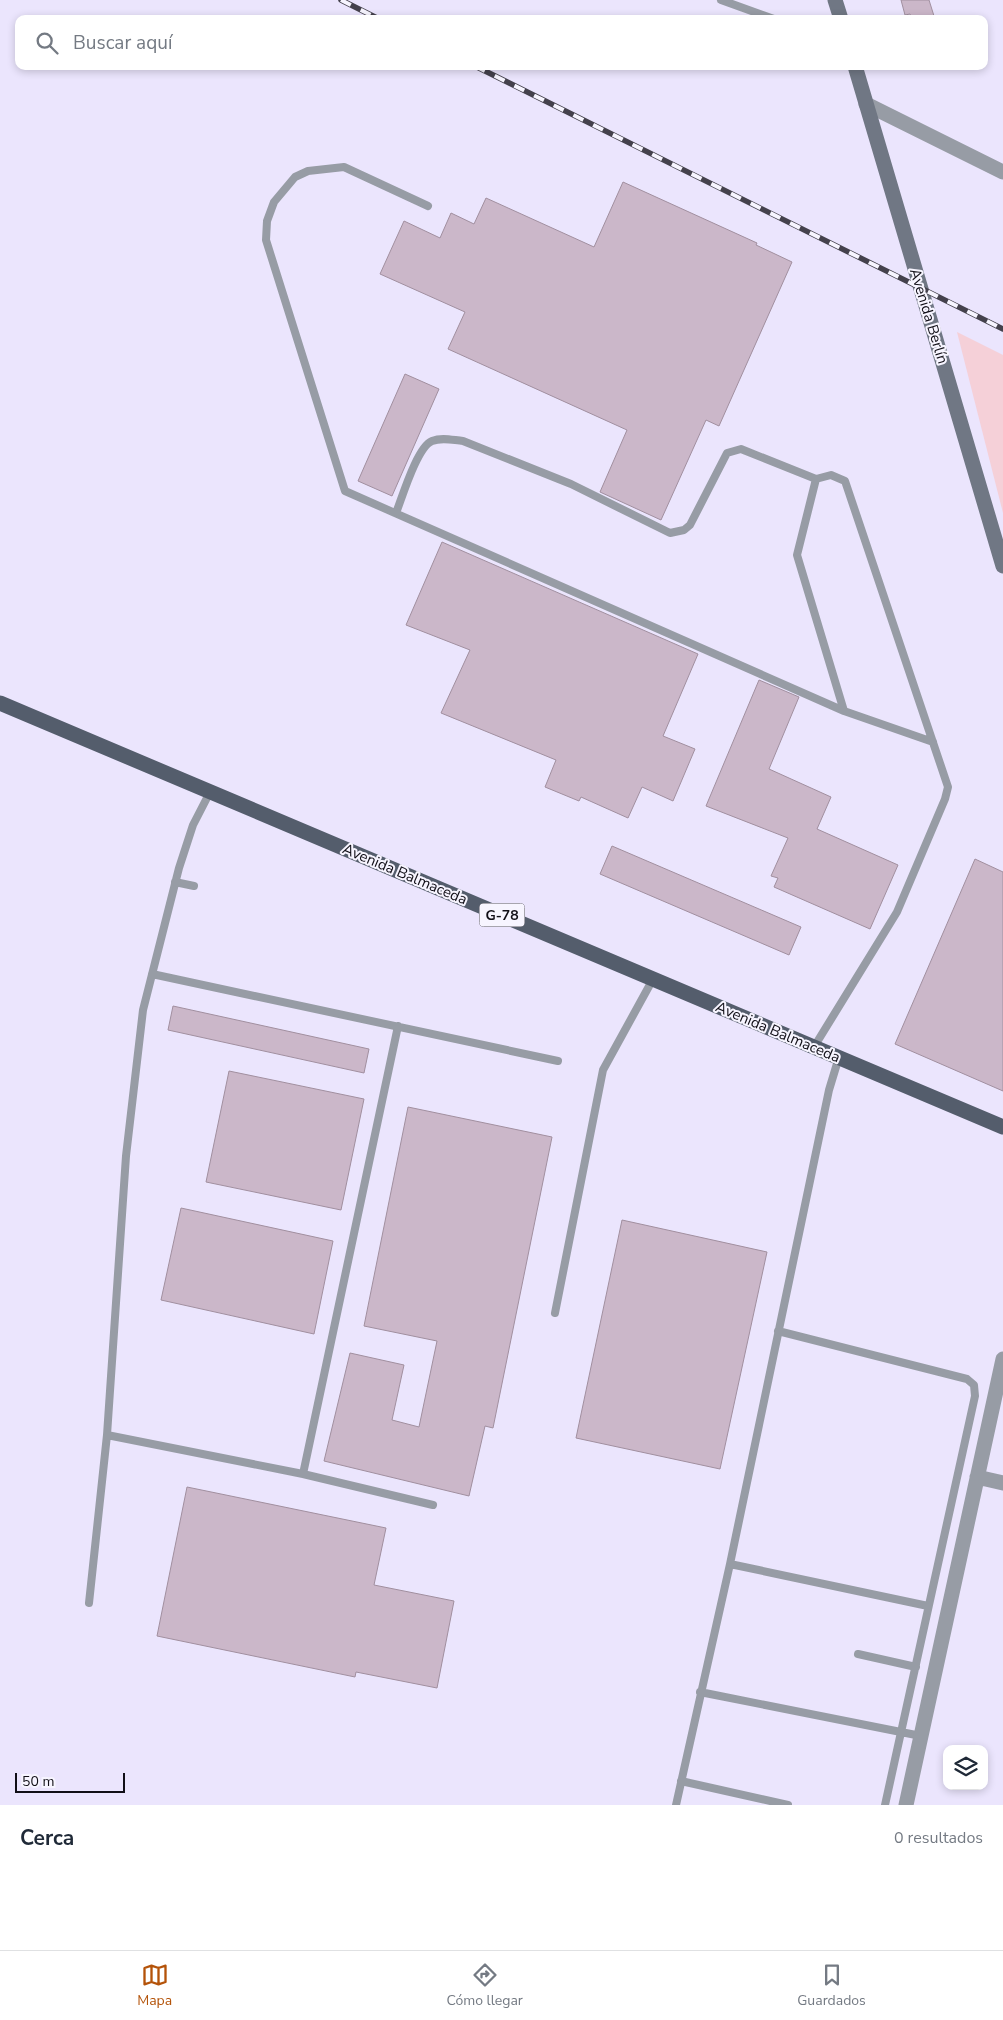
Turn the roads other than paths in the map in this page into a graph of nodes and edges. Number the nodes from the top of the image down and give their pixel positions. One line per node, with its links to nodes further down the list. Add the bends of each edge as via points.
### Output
1 (721, 0): 3 (lane)
2 (835, 0): 4 (street)
3 (763, 15)
4 (839, 15)
5 (856, 70): 6 (street, Avenida Berlín)
6 (866, 104): 7 (street); 11 (street, Avenida Berlín)
7 (1003, 172)
8 (428, 206): 10 (lane, via 344,167 324,168 295,176 274,202 267,221 266,240 345,491)
9 (816, 479): 10 (lane, via 741,448 727,453 690,525 670,533 571,484 463,441 446,439 430,442 420,452); 13 (lane, via 797,555); 14 (lane, via 831,475 845,481)
10 (396, 514): 13 (lane)
11 (1003, 566)
12 (0, 703): 15 (main road, Avenida Balmaceda / G-78)
13 (844, 711): 14 (lane)
14 (933, 742): 21 (lane, via 948,787 945,800 897,912)
15 (210, 792): 16 (lane, via 193,825); 19 (main road, Avenida Balmaceda / G-78)
16 (175, 882): 17 (lane); 18 (lane)
17 (194, 886)
18 (152, 974): 20 (lane); 28 (lane, via 143,1010 126,1156)
19 (653, 979): 21 (main road, Avenida Balmaceda / G-78); 25 (lane, via 603,1070)
20 (398, 1026): 23 (lane); 29 (lane)
21 (814, 1047): 22 (main road, Avenida Balmaceda / G-78)
22 (839, 1057): 24 (main road, Avenida Balmaceda / G-78); 26 (lane, via 829,1090)
23 (558, 1061)
24 (1003, 1128)
25 (555, 1313)
26 (778, 1330): 33 (lane); 35 (lane, via 967,1379 974,1385 975,1396)
27 (1003, 1359): 30 (street)
28 (107, 1435): 29 (lane); 34 (lane)
29 (303, 1474): 32 (lane)
30 (977, 1477): 31 (street); 40 (street)
31 (1003, 1483)
32 (433, 1505)
33 (730, 1564): 35 (lane); 38 (lane)
34 (89, 1602)
35 (928, 1606): 37 (lane)
36 (858, 1654): 37 (lane)
37 (916, 1667): 39 (lane)
38 (700, 1692): 39 (lane); 41 (lane)
39 (902, 1732): 40 (lane); 44 (lane)
40 (921, 1736): 45 (street)
41 (681, 1781): 42 (lane); 43 (lane)
42 (676, 1805)
43 (788, 1805)
44 (885, 1805)
45 (906, 1805)

